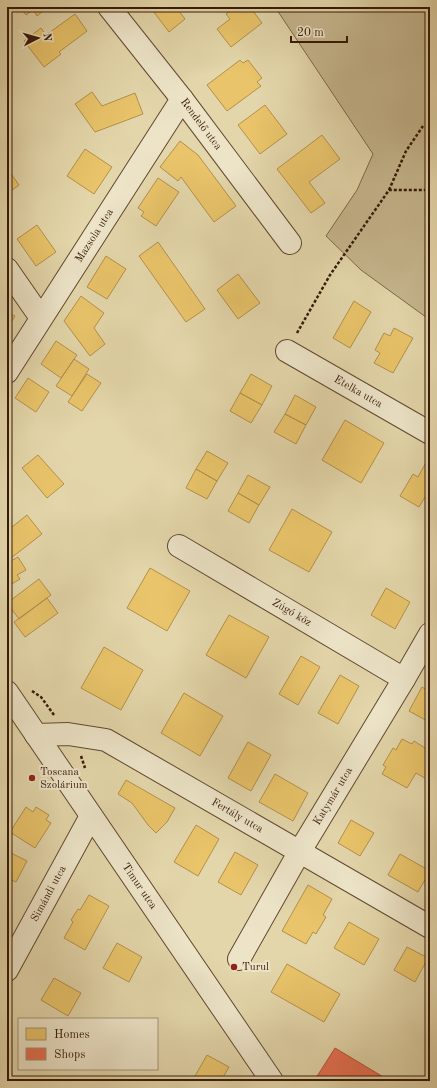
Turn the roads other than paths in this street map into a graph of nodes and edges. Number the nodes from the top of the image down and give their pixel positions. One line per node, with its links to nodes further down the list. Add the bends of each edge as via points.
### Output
1 (109, 7): 2 (street, Rendelő utca)
2 (182, 100): 3 (street, Rendelő utca); 5 (street, Mazsola utca)
3 (290, 243)
4 (7, 269): 5 (street)
5 (41, 318): 7 (street, Mazsola utca)
6 (287, 351): 8 (street, Etelka utca)
7 (7, 372)
8 (430, 433)
9 (179, 546): 11 (street, Zúgó köz)
10 (430, 634): 11 (street, Katymár utca)
11 (404, 679): 15 (street, Katymár utca)
12 (7, 692): 13 (street, Timur utca)
13 (36, 735): 14 (street, Timur utca); 15 (street, Fertály utca, via 68,734 106,740)
14 (91, 816): 18 (street, Simándi utca); 19 (street, Timur utca)
15 (300, 851): 16 (street, Fertály utca); 17 (street, Katymár utca)
16 (430, 927)
17 (239, 959)
18 (7, 970)
19 (263, 1077)

